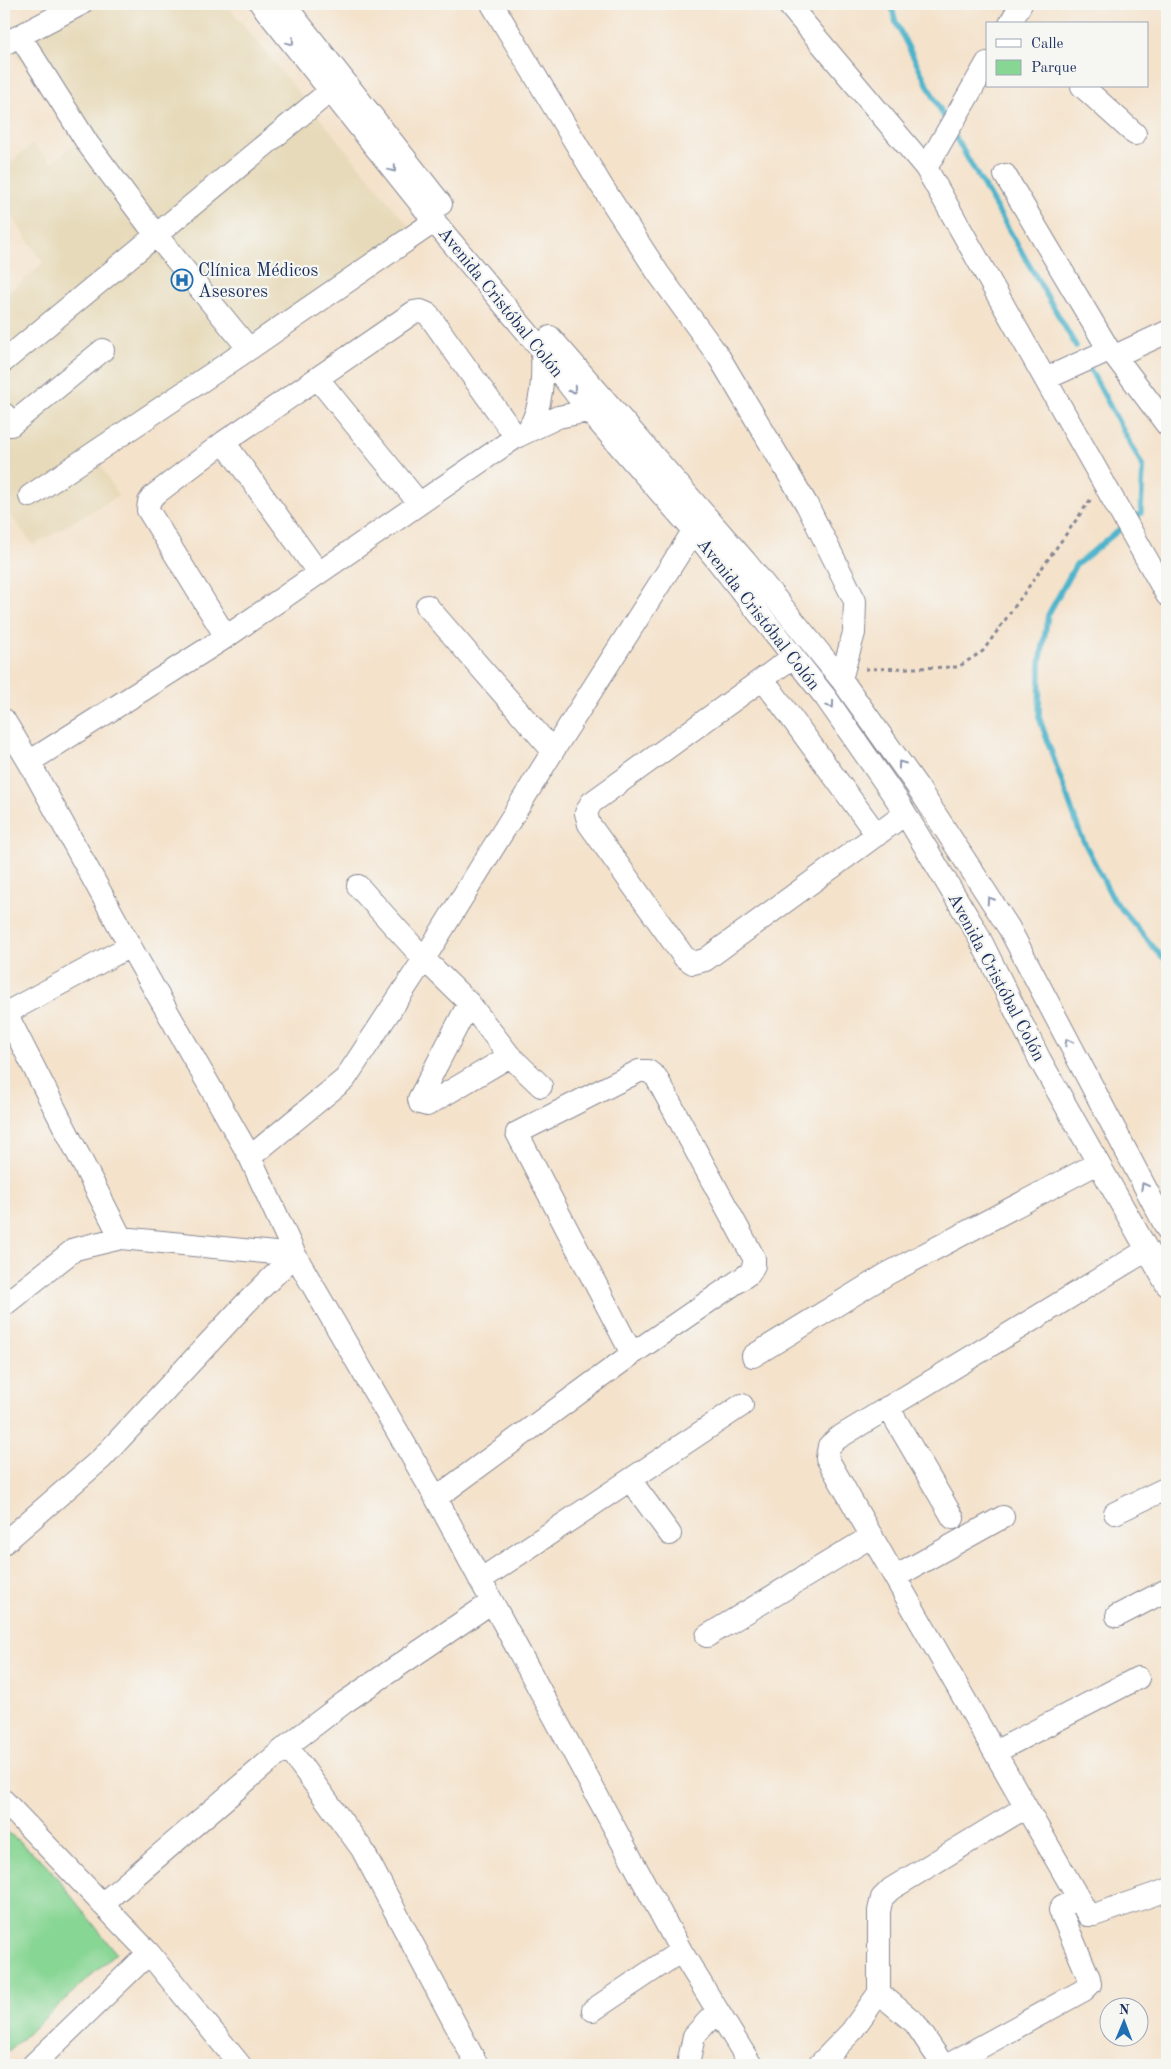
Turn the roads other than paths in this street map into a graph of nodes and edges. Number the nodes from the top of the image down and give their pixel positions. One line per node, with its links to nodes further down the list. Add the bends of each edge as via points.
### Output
1 (81, 4): 6 (street)
2 (261, 4): 9 (street, Avenida Cristóbal Colón, one-way to 9)
3 (284, 4): 30 (street, Avenida Cristóbal Colón, via 455,222)
4 (492, 4): 36 (street, via 601,185 658,273 719,357 807,504 855,601 854,633)
5 (788, 4): 11 (street)
6 (12, 40): 14 (street)
7 (986, 65): 11 (street)
8 (1084, 88): 10 (street)
9 (330, 90): 13 (street, Avenida Cristóbal Colón, one-way to 13); 14 (street)
10 (1135, 134)
11 (926, 168): 22 (street)
12 (1005, 175): 19 (street)
13 (435, 221): 16 (street); 18 (street, Avenida Cristóbal Colón)
14 (156, 235): 16 (street); 20 (street)
15 (1167, 332): 19 (street)
16 (249, 349): 28 (street)
17 (103, 350): 24 (street, via 11,425)
18 (542, 350): 23 (street, Avenida Cristóbal Colón, one-way to 23); 26 (street, via 541,392 535,419)
19 (1112, 353): 22 (street); 25 (street)
20 (4, 361)
21 (318, 379): 26 (street, via 414,312 421,311 428,314); 27 (street); 29 (street)
22 (1045, 379): 32 (street)
23 (589, 411): 26 (street, via 558,417); 30 (street, Avenida Cristóbal Colón)
24 (4, 414)
25 (1167, 425)
26 (522, 434): 29 (street)
27 (224, 442): 31 (street); 34 (street, via 153,496 148,510)
28 (30, 496)
29 (418, 503): 31 (street)
30 (698, 522): 35 (street, Avenida Cristóbal Colón); 36 (street, Avenida Cristóbal Colón, via 745,560); 39 (street)
31 (318, 572): 34 (street)
32 (1166, 588)
33 (427, 606): 39 (street)
34 (226, 637): 40 (street)
35 (793, 657): 37 (street); 41 (street, Avenida Cristóbal Colón, one-way to 41, via 826,698)
36 (843, 674): 52 (street, Avenida Cristóbal Colón, one-way to 36, via 1008,928)
37 (763, 679): 42 (street); 42 (street, via 591,803 586,812 589,824 684,957 693,963 705,960)
38 (4, 720): 40 (street)
39 (553, 751): 45 (street)
40 (30, 762): 44 (street)
41 (905, 814): 42 (street); 51 (street, Avenida Cristóbal Colón, via 976,931 1040,1060)
42 (877, 835)
43 (358, 886): 45 (street)
44 (130, 946): 47 (street); 50 (street)
45 (424, 959): 46 (street); 50 (street, via 345,1079)
46 (469, 1003): 48 (street); 48 (street, via 419,1099 420,1103 428,1105)
47 (5, 1011): 53 (street)
48 (510, 1056): 49 (street)
49 (541, 1086)
50 (250, 1156): 55 (street)
51 (1098, 1163): 54 (street, Avenida Cristóbal Colón); 59 (street, via 887,1274)
52 (1167, 1229)
53 (121, 1238): 55 (street); 57 (street, via 75,1249)
54 (1148, 1250): 56 (street, Avenida Cristóbal Colón); 61 (street)
55 (295, 1255): 64 (street); 70 (street, via 244,1304 101,1459)
56 (1167, 1285)
57 (4, 1305)
58 (632, 1354): 58 (street, via 517,1133 639,1071 648,1071 656,1077 754,1258 754,1265 750,1272); 64 (street)
59 (753, 1356)
60 (742, 1405): 62 (street)
61 (888, 1408): 67 (street); 69 (street, via 838,1438 829,1446 827,1458)
62 (630, 1480): 68 (street); 72 (street)
63 (1167, 1488): 65 (street)
64 (436, 1498): 72 (street)
65 (1115, 1513)
66 (1003, 1517): 71 (street)
67 (953, 1518)
68 (670, 1534)
69 (872, 1536): 71 (street); 76 (street)
70 (4, 1543)
71 (895, 1577): 79 (street)
72 (480, 1580): 74 (street)
73 (1167, 1590): 75 (street)
74 (492, 1602): 78 (street, via 345,1702); 85 (street)
75 (1117, 1616)
76 (707, 1636)
77 (1138, 1678): 79 (street)
78 (288, 1746): 84 (street); 92 (street, via 362,1849)
79 (995, 1752): 81 (street)
80 (4, 1801): 84 (street)
81 (1026, 1807): 83 (street); 87 (street, via 891,1889 882,1898 879,1911)
82 (1167, 1890): 83 (street, via 1094,1915 1088,1914)
83 (1078, 1899): 96 (street, via 1060,1910 1090,1984)
84 (102, 1904): 86 (street)
85 (682, 1951): 88 (street); 89 (street)
86 (149, 1953): 90 (street); 91 (street)
87 (879, 1993): 95 (street, via 851,2032); 96 (street, via 915,2024 943,2064)
88 (593, 2010)
89 (718, 2011): 93 (street, via 694,2036); 94 (street)
90 (33, 2065)
91 (240, 2065)
92 (477, 2065)
93 (688, 2065)
94 (751, 2065)
95 (819, 2065)
96 (947, 2065)

